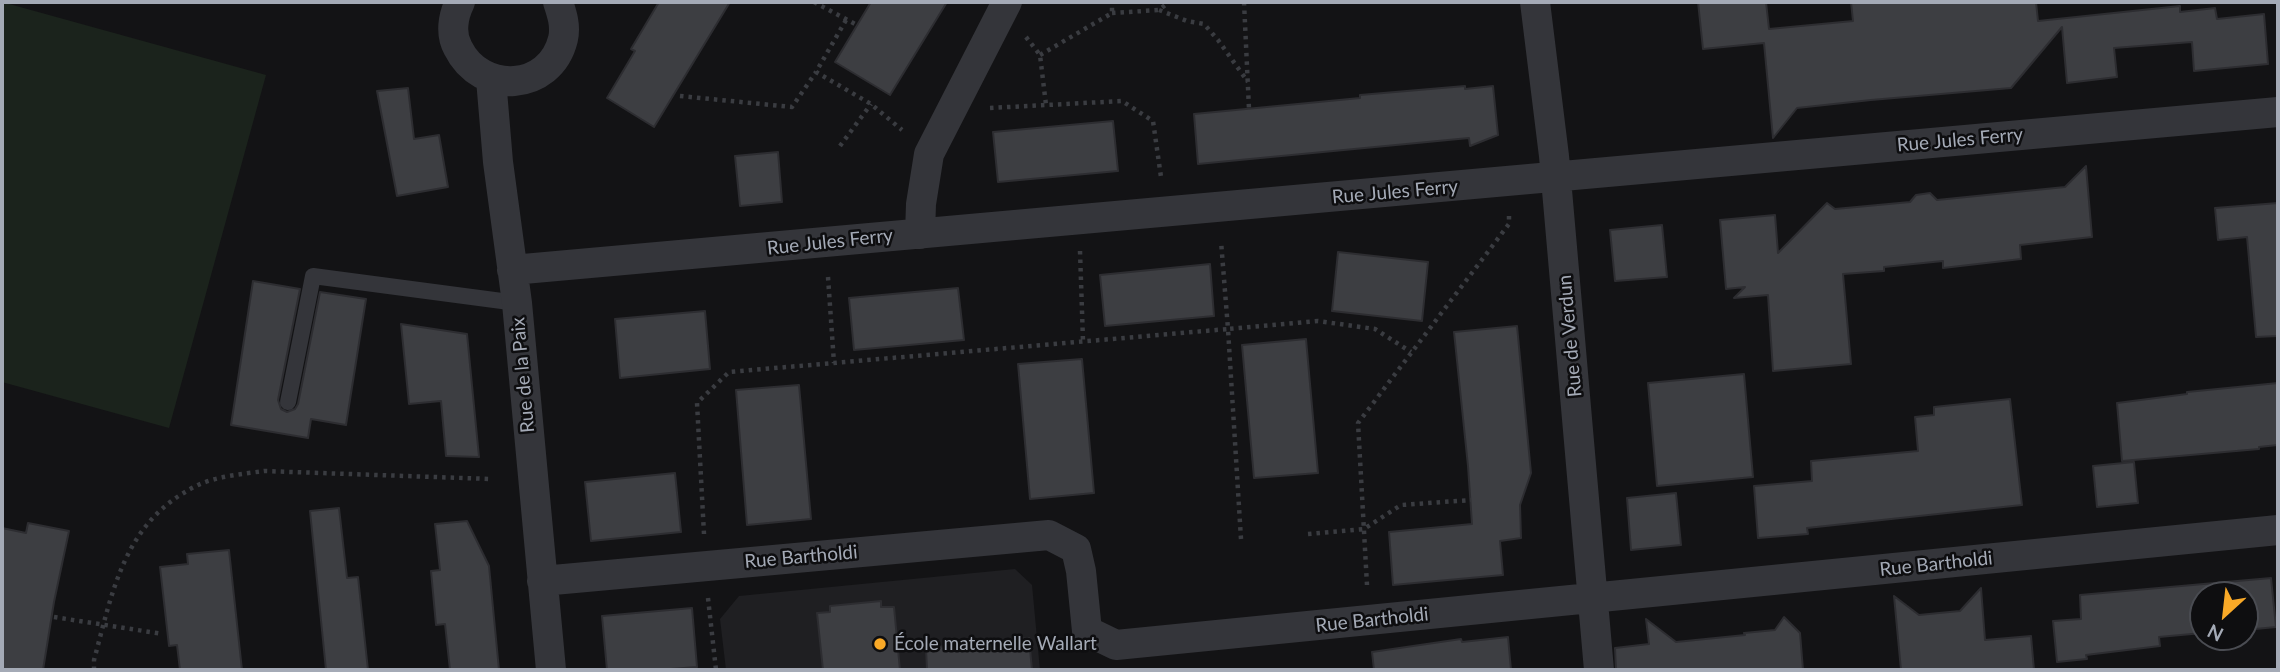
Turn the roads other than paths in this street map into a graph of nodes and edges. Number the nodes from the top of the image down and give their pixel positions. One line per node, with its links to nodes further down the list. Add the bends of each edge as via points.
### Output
1 (460, 2): 5 (street, via 453,27 455,44 476,72)
2 (558, 2): 5 (street, via 563,37 557,55 545,69 528,79)
3 (1535, 2): 7 (street, Rue de Verdun)
4 (1005, 5): 8 (street, via 929,154)
5 (491, 79): 9 (street, Rue de la Paix)
6 (2278, 112): 7 (street, Rue Jules Ferry)
7 (1556, 177): 8 (street, Rue Jules Ferry); 14 (street, Rue de Verdun)
8 (920, 233): 9 (street, Rue Jules Ferry)
9 (512, 270): 10 (street, Rue de la Paix)
10 (517, 303): 11 (lane, via 313,276); 13 (street, Rue de la Paix)
11 (288, 402)
12 (2278, 530): 14 (street, Rue Bartholdi)
13 (542, 581): 14 (street, Rue Bartholdi, via 1049,535 1076,549 1087,631 1116,645); 15 (street, Rue de la Paix)
14 (1593, 597): 16 (street, Rue de Verdun)
15 (551, 670)
16 (1599, 670)

